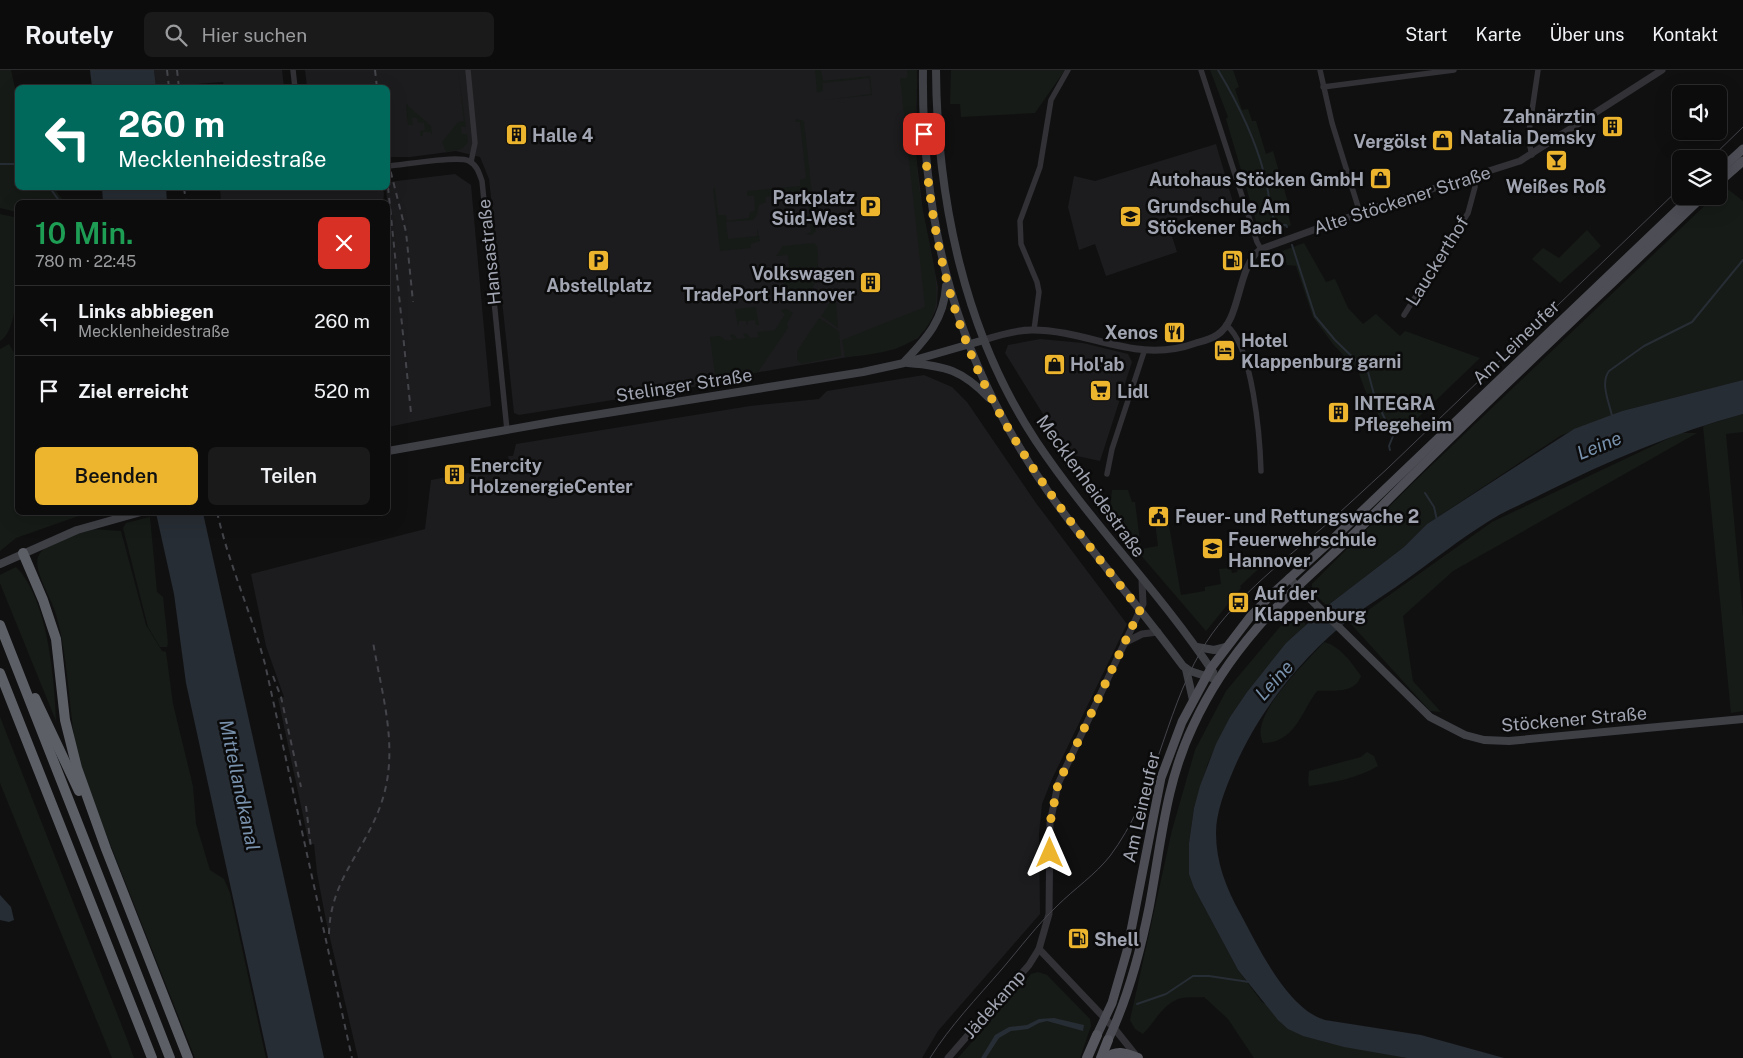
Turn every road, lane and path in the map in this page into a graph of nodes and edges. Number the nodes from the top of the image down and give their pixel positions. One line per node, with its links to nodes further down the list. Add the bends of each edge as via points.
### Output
1 (293, 70): 11 (street)
2 (468, 70): 16 (street, via 475,143)
3 (923, 70): 25 (main road, Mecklenheidestraße, via 926,174)
4 (936, 70): 29 (main road, Mecklenheidestraße, via 948,210 964,282)
5 (1068, 70): 28 (street, via 1051,100 1040,167 1020,221 1021,244 1039,292)
6 (1201, 70): 24 (street)
7 (1320, 70): 12 (street)
8 (1454, 70): 12 (street)
9 (1538, 70): 14 (street, via 1528,138)
10 (1662, 70): 14 (street, Alte Stöckener Straße)
11 (295, 85)
12 (1323, 87): 23 (street)
13 (1743, 149): 17 (main road)
14 (1532, 155): 20 (street, Alte Stöckener Straße)
15 (1743, 161): 19 (main road)
16 (470, 162): 18 (street, via 458,159); 34 (street, Hansastraße, via 482,180)
17 (1727, 164)
18 (390, 166)
19 (1727, 175)
20 (1472, 177): 23 (street, Alte Stöckener Straße); 26 (street, Lauckerthof, via 1475,186 1468,213)
21 (1683, 205): 41 (main road, Am Leineufer)
22 (1694, 205): 43 (main road, Am Leineufer)
23 (1360, 213): 24 (street, Alte Stöckener Straße)
24 (1262, 249): 27 (street, via 1250,262)
25 (947, 280): 30 (main road, Mecklenheidestraße); 32 (main road, via 945,302 934,329)
26 (1404, 315)
27 (1226, 325): 31 (street, via 1216,336 1191,345); 36 (street, via 1235,334 1251,381)
28 (1034, 330): 29 (street); 31 (street, via 1079,336)
29 (984, 340): 30 (main road, Stelinger Straße); 42 (main road, Mecklenheidestraße, via 1007,391 1035,440)
30 (967, 344): 32 (main road, Stelinger Straße); 33 (main road, Mecklenheidestraße)
31 (1144, 352): 37 (street)
32 (904, 363): 33 (main road, via 957,372 972,381); 34 (main road, Stelinger Straße)
33 (993, 402): 44 (main road, Mecklenheidestraße, via 1049,493)
34 (507, 430): 35 (main road, Stelinger Straße)
35 (390, 451)
36 (1261, 471)
37 (1107, 474)
38 (132, 515): 39 (main road, via 77,530)
39 (23, 553): 40 (main road); 57 (highway, via 56,639 70,745)
40 (0, 564)
41 (1289, 578): 43 (main road, Stöckener Straße); 48 (main road, Am Leineufer)
42 (1142, 581): 44 (street, Jädekamp, via 1144,598); 49 (main road, Mecklenheidestraße)
43 (1297, 587): 54 (main road, Am Leineufer, via 1258,627); 56 (main road, Stöckener Straße, via 1430,717 1465,735 1510,741)
44 (1140, 610): 46 (main road, Mecklenheidestraße); 47 (street, Jädekamp)
45 (0, 624): 57 (highway); 64 (highway)
46 (1158, 632): 47 (street, via 1142,634); 51 (main road, Mecklenheidestraße)
47 (1124, 643): 58 (street, Jädekamp, via 1058,784 1050,823 1050,907)
48 (1226, 646): 49 (main road, via 1214,650); 50 (main road, Am Leineufer)
49 (1197, 648): 50 (main road, Mecklenheidestraße)
50 (1210, 668): 53 (main road, Am Leineufer); 54 (main road, Mecklenheidestraße)
51 (1186, 669): 53 (main road); 55 (main road)
52 (0, 673): 63 (highway)
53 (1205, 677): 54 (main road); 55 (main road, Am Leineufer)
54 (1218, 680): 60 (main road, Am Leineufer, via 1192,726 1172,782 1139,952)
55 (1193, 700): 59 (main road, Am Leineufer, via 1161,778 1127,951)
56 (1743, 719)
57 (106, 849): 65 (highway)
58 (1039, 949): 59 (street); 66 (street, Jädekamp, via 1029,965)
59 (1105, 1019): 60 (street); 61 (main road, Am Leineufer)
60 (1114, 1028): 62 (main road, Am Leineufer); 70 (street)
61 (1097, 1035): 67 (highway, Am Leineufer)
62 (1108, 1040): 68 (highway, Am Leineufer)
63 (152, 1058)
64 (170, 1058)
65 (188, 1058)
66 (948, 1058)
67 (1087, 1058)
68 (1101, 1058)
69 (1107, 1058): 70 (highway, via 1116,1053)
70 (1138, 1058)

